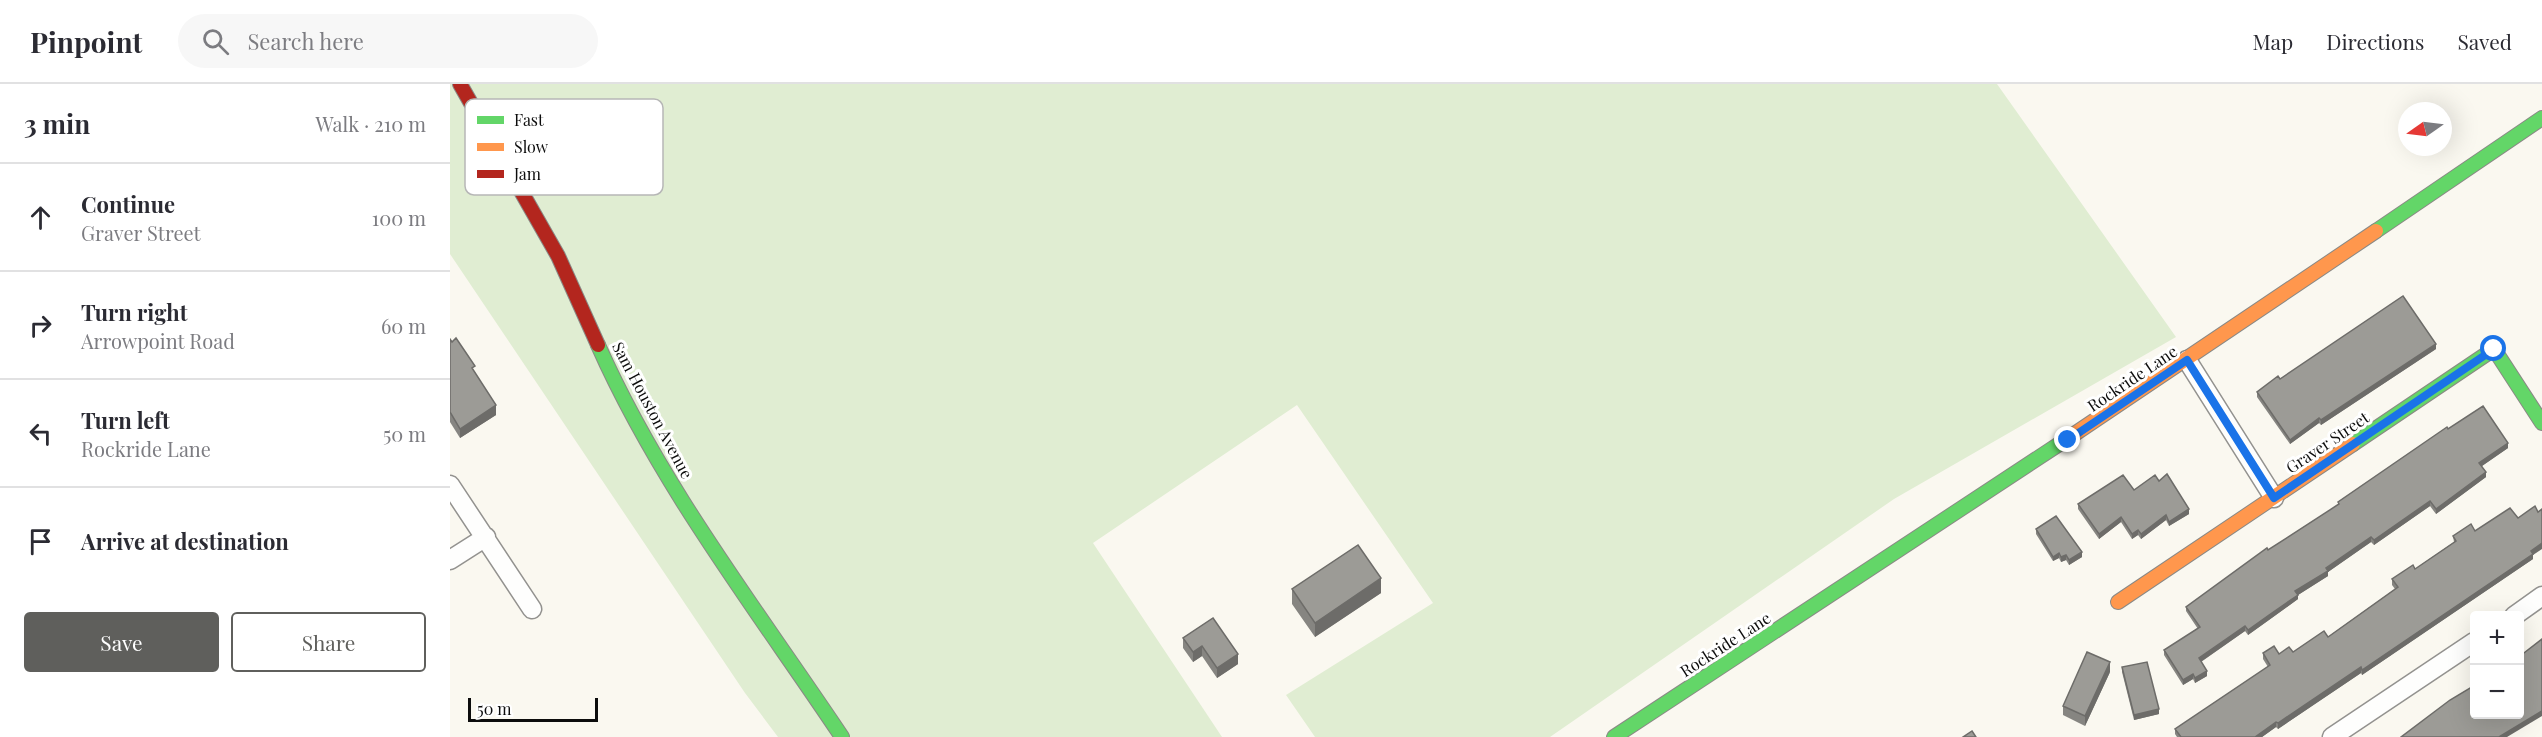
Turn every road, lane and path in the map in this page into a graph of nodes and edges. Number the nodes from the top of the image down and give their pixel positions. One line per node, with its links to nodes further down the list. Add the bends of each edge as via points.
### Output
1 (460, 84): 2 (street, Sam Houston Avenue)
2 (469, 99)
3 (2542, 118): 5 (street, Rockride Lane)
4 (524, 195): 16 (street, Sam Houston Avenue, via 558,256 614,381 682,500)
5 (2187, 360): 8 (street); 17 (street, Rockride Lane)
6 (2542, 423): 8 (street, Graver Street, via 2494,349)
7 (450, 485): 9 (street)
8 (2274, 498): 12 (street, Graver Street)
9 (486, 537): 10 (street); 13 (street)
10 (450, 560)
11 (2542, 596): 14 (street)
12 (2118, 603)
13 (532, 609)
14 (2520, 611)
15 (2470, 645): 18 (street)
16 (842, 737)
17 (1614, 737)
18 (2332, 737)

